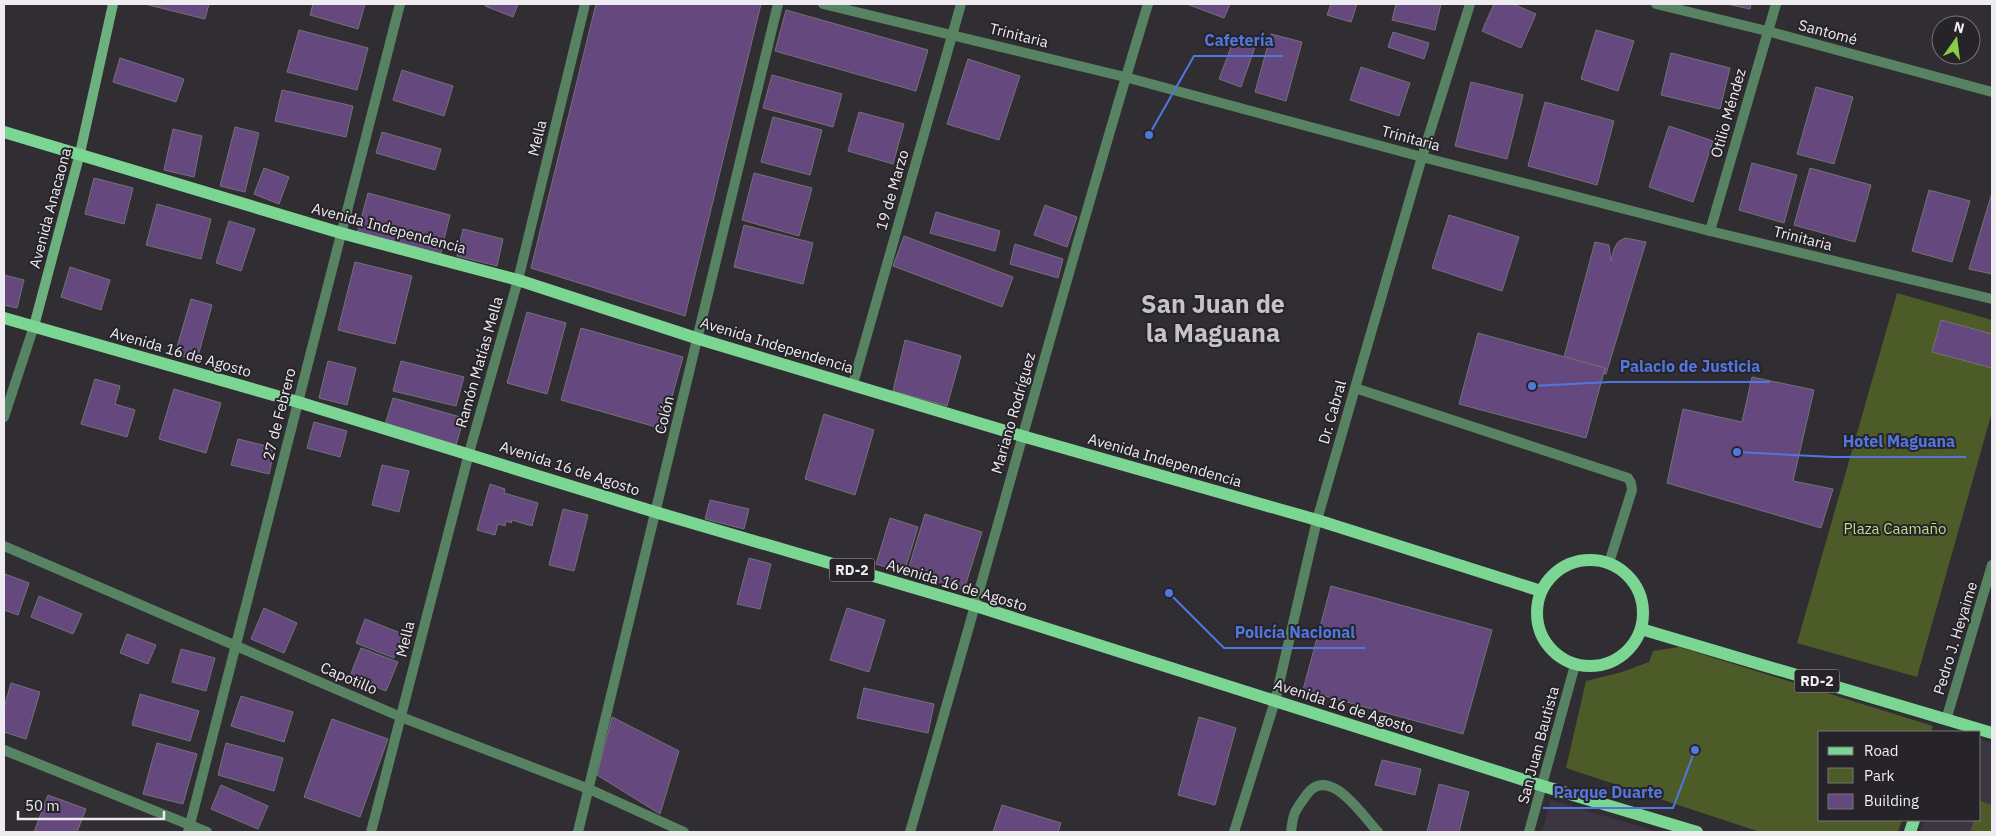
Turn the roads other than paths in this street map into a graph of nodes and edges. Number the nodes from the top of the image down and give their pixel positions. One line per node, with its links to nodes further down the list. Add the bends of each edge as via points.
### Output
1 (113, 4): 16 (main road, Avenida Anacaona)
2 (400, 4): 19 (street, 27 de Febrero)
3 (585, 4): 20 (street, Mella)
4 (778, 4): 24 (street, Colón)
5 (823, 4): 12 (street, Trinitaria)
6 (961, 4): 12 (street, 19 de Marzo)
7 (1148, 4): 13 (street, Mariano Rodríguez)
8 (1470, 4): 17 (street, Dr. Cabral)
9 (1656, 4): 11 (street, Santomé)
10 (1776, 4): 11 (street, Otilio Méndez)
11 (1767, 31): 14 (street, Santomé); 18 (street, Otilio Méndez)
12 (952, 34): 13 (street, Trinitaria); 25 (street, 19 de Marzo)
13 (1125, 77): 17 (street, Trinitaria); 29 (street, Mariano Rodríguez)
14 (1992, 92)
15 (4, 132): 16 (main road, Avenida Independencia)
16 (80, 153): 19 (main road, Avenida Independencia); 23 (main road, Avenida Anacaona)
17 (1422, 157): 18 (street, Trinitaria); 26 (street, Dr. Cabral)
18 (1710, 231): 21 (street, Trinitaria)
19 (341, 233): 20 (main road, Avenida Independencia); 27 (street, 27 de Febrero)
20 (518, 280): 24 (main road, Avenida Independencia); 30 (street, Ramón Matías Mella)
21 (1992, 299)
22 (4, 318): 23 (main road, Avenida 16 de Agosto / RD-2)
23 (34, 326): 27 (main road, Avenida 16 de Agosto / RD-2); 28 (street, Avenida Anacaona)
24 (699, 339): 25 (main road, Avenida Independencia); 31 (street, Colón)
25 (852, 384): 29 (main road, Avenida Independencia)
26 (1355, 388): 32 (street, Dr. Cabral); 34 (street, via 1628,478 1632,490)
27 (298, 402): 30 (main road, Avenida 16 de Agosto / RD-2); 39 (street, 27 de Febrero)
28 (4, 418)
29 (1022, 436): 32 (main road, Avenida Independencia); 37 (street, Mariano Rodríguez)
30 (469, 454): 31 (main road, Avenida 16 de Agosto / RD-2); 42 (street, Mella)
31 (656, 512): 37 (main road, Avenida 16 de Agosto / RD-2); 47 (street, Colón)
32 (1317, 520): 36 (main road, Avenida Independencia); 41 (street, Dr. Cabral)
33 (4, 546): 39 (street, Capotillo)
34 (1609, 563): 36 (main road, via 1577,561 1562,567); 38 (main road, via 1623,571 1641,597 1644,613)
35 (1992, 565): 43 (street, Pedro J. Heyaime)
36 (1541, 590): 40 (main road, via 1536,608 1541,636 1558,657)
37 (976, 606): 41 (main road, Avenida 16 de Agosto / RD-2); 53 (street, Mariano Rodríguez)
38 (1641, 629): 40 (main road, via 1623,656 1608,664 1592,667); 43 (main road, RD-2)
39 (235, 646): 42 (street, Capotillo); 48 (street, 27 de Febrero)
40 (1575, 665): 46 (street, San Juan Bautista)
41 (1275, 701): 46 (main road, Avenida 16 de Agosto / RD-2); 54 (street, Dr. Cabral)
42 (401, 716): 47 (street, Capotillo); 50 (street, Mella)
43 (1944, 726): 44 (main road, RD-2)
44 (1978, 731)
45 (4, 750): 48 (street)
46 (1543, 786): 57 (street, San Juan Bautista); 58 (main road, Avenida 16 de Agosto / RD-2)
47 (589, 788): 51 (street, Colón); 52 (street, Capotillo)
48 (188, 829): 49 (street)
49 (207, 832)
50 (371, 832)
51 (578, 832)
52 (684, 832)
53 (910, 832)
54 (1234, 832)
55 (1291, 832): 56 (street, via 1294,813 1310,789 1322,784 1336,788)
56 (1378, 832)
57 (1529, 832)
58 (1697, 832)

